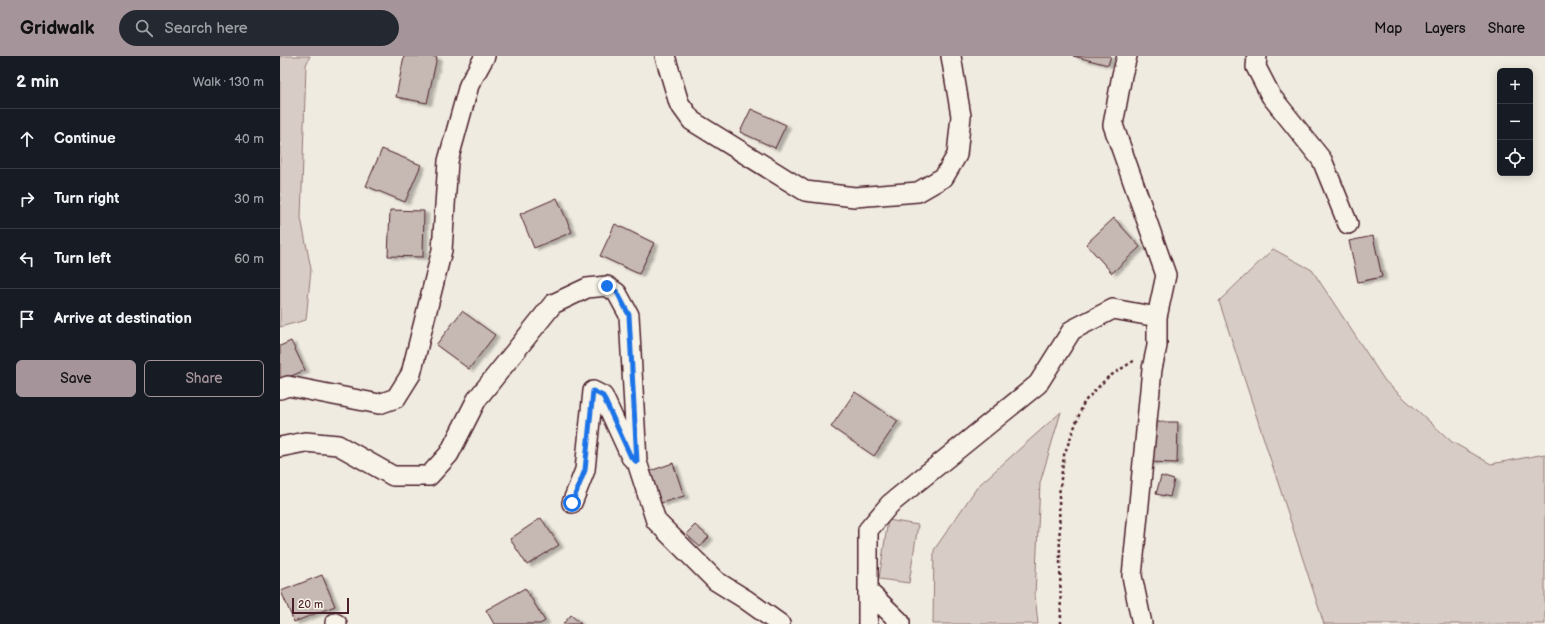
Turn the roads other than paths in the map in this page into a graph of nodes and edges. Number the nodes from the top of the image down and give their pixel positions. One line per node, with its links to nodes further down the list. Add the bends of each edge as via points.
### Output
1 (485, 56): 8 (street, via 469,85 448,161 442,250 411,374 396,398 379,404 288,386)
2 (665, 56): 3 (street, via 679,104 692,121 805,191 855,197 918,192 944,177 957,155 961,116)
3 (951, 56)
4 (1127, 56): 7 (street, via 1113,125 1166,275)
5 (1257, 56): 6 (street, via 1256,67 1271,96 1322,160)
6 (1348, 224)
7 (1157, 317): 12 (street, via 1113,309 1072,330 1038,384 890,504 868,530); 16 (street, via 1157,346 1152,369 1132,576)
8 (280, 389)
9 (280, 447): 10 (street, via 305,442 338,445 393,476 429,476 449,454 477,399 553,304 587,288 607,286 617,292 629,315)
10 (637, 462): 11 (street, via 631,457 603,396 593,391 585,470); 13 (street, via 656,521 716,582)
11 (572, 503)
12 (868, 591): 14 (street); 15 (street)
13 (780, 624)
14 (868, 624)
15 (900, 624)
16 (1142, 624)

